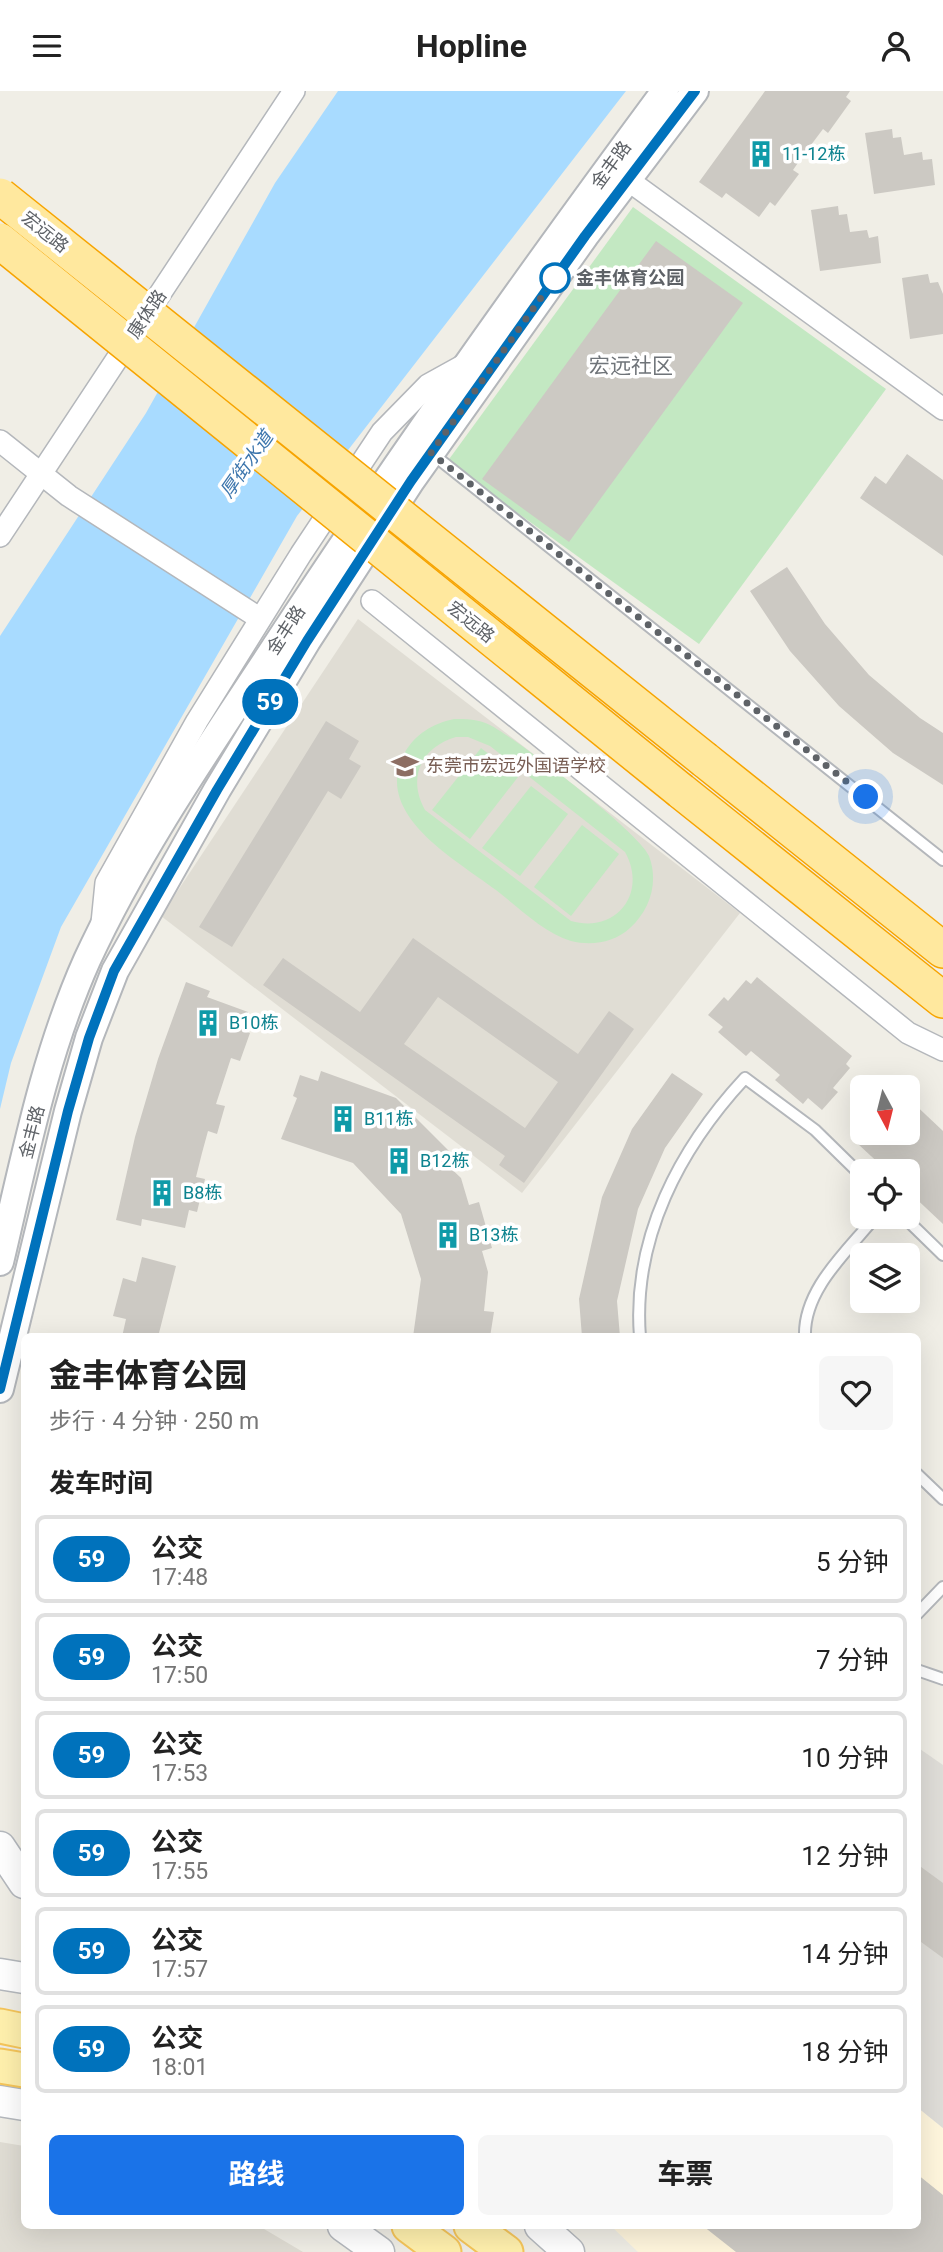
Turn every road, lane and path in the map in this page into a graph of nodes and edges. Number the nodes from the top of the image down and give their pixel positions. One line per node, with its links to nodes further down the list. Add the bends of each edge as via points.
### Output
1 (295, 91): 11 (street, 康体路)
2 (665, 91): 4 (street, 金丰路)
3 (695, 91): 4 (street, 金丰路)
4 (618, 174): 7 (street, 金丰路); 8 (street); 10 (street, 金丰路)
5 (0, 195): 17 (highway, 宏远路, bridge)
6 (0, 241): 18 (highway, 宏远路, bridge)
7 (470, 361): 10 (street, 金丰路); 14 (street, via 428,385 382,432)
8 (943, 409)
9 (0, 441): 11 (street)
10 (422, 446): 15 (lane); 16 (street, 金丰路, via 190,776); 27 (street, 金丰路, via 114,971 68,1111)
11 (41, 473): 12 (street, 康体路); 14 (street, via 69,496)
12 (0, 536)
13 (372, 601): 19 (street, via 908,1033)
14 (259, 618): 16 (street, via 106,883)
15 (943, 860)
16 (101, 935): 24 (street, 金丰路, via 58,1037)
17 (943, 950)
18 (943, 1000)
19 (943, 1050)
20 (850, 1164): 25 (lane, via 815,1130 744,1078 713,1112 667,1190 643,1278)
21 (865, 1229): 26 (lane, via 817,1289 807,1310)
22 (916, 1229): 23 (lane)
23 (943, 1255)
24 (0, 1262)
25 (640, 1333)
26 (805, 1333)
27 (0, 1389)
28 (921, 1477): 29 (lane)
29 (943, 1499)
30 (943, 1587): 31 (lane)
31 (921, 1610)
32 (921, 1671): 33 (lane)
33 (943, 1679)
34 (0, 1847): 35 (main road)
35 (21, 1878)
36 (0, 1974): 37 (main road)
37 (21, 1978)
38 (0, 2026): 39 (main road)
39 (21, 2030)
40 (0, 2066): 41 (main road)
41 (21, 2070)
42 (0, 2101): 43 (main road)
43 (21, 2104)
44 (347, 2229): 48 (main road)
45 (413, 2229): 49 (main road)
46 (475, 2229): 50 (main road)
47 (543, 2229): 51 (main road)
48 (379, 2252)
49 (444, 2252)
50 (506, 2252)
51 (569, 2252)

